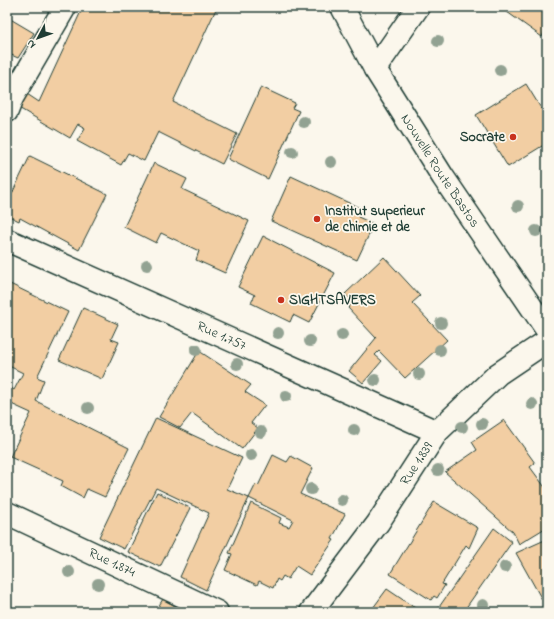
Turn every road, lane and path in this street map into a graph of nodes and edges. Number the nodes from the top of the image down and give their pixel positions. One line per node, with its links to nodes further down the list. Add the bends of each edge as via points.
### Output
1 (65, 7): 5 (street)
2 (342, 7): 4 (street, Nouvelle Route Bastos)
3 (418, 7): 4 (street)
4 (375, 69): 7 (street, Nouvelle Route Bastos, via 443,177)
5 (7, 111)
6 (7, 240): 9 (street, Rue 1.757)
7 (547, 330)
8 (547, 341): 9 (street, Rue 1.839, via 498,374)
9 (437, 432): 12 (street, Rue 1.839, via 378,523)
10 (7, 513): 11 (street, Rue 1.874)
11 (217, 612)
12 (311, 612)

